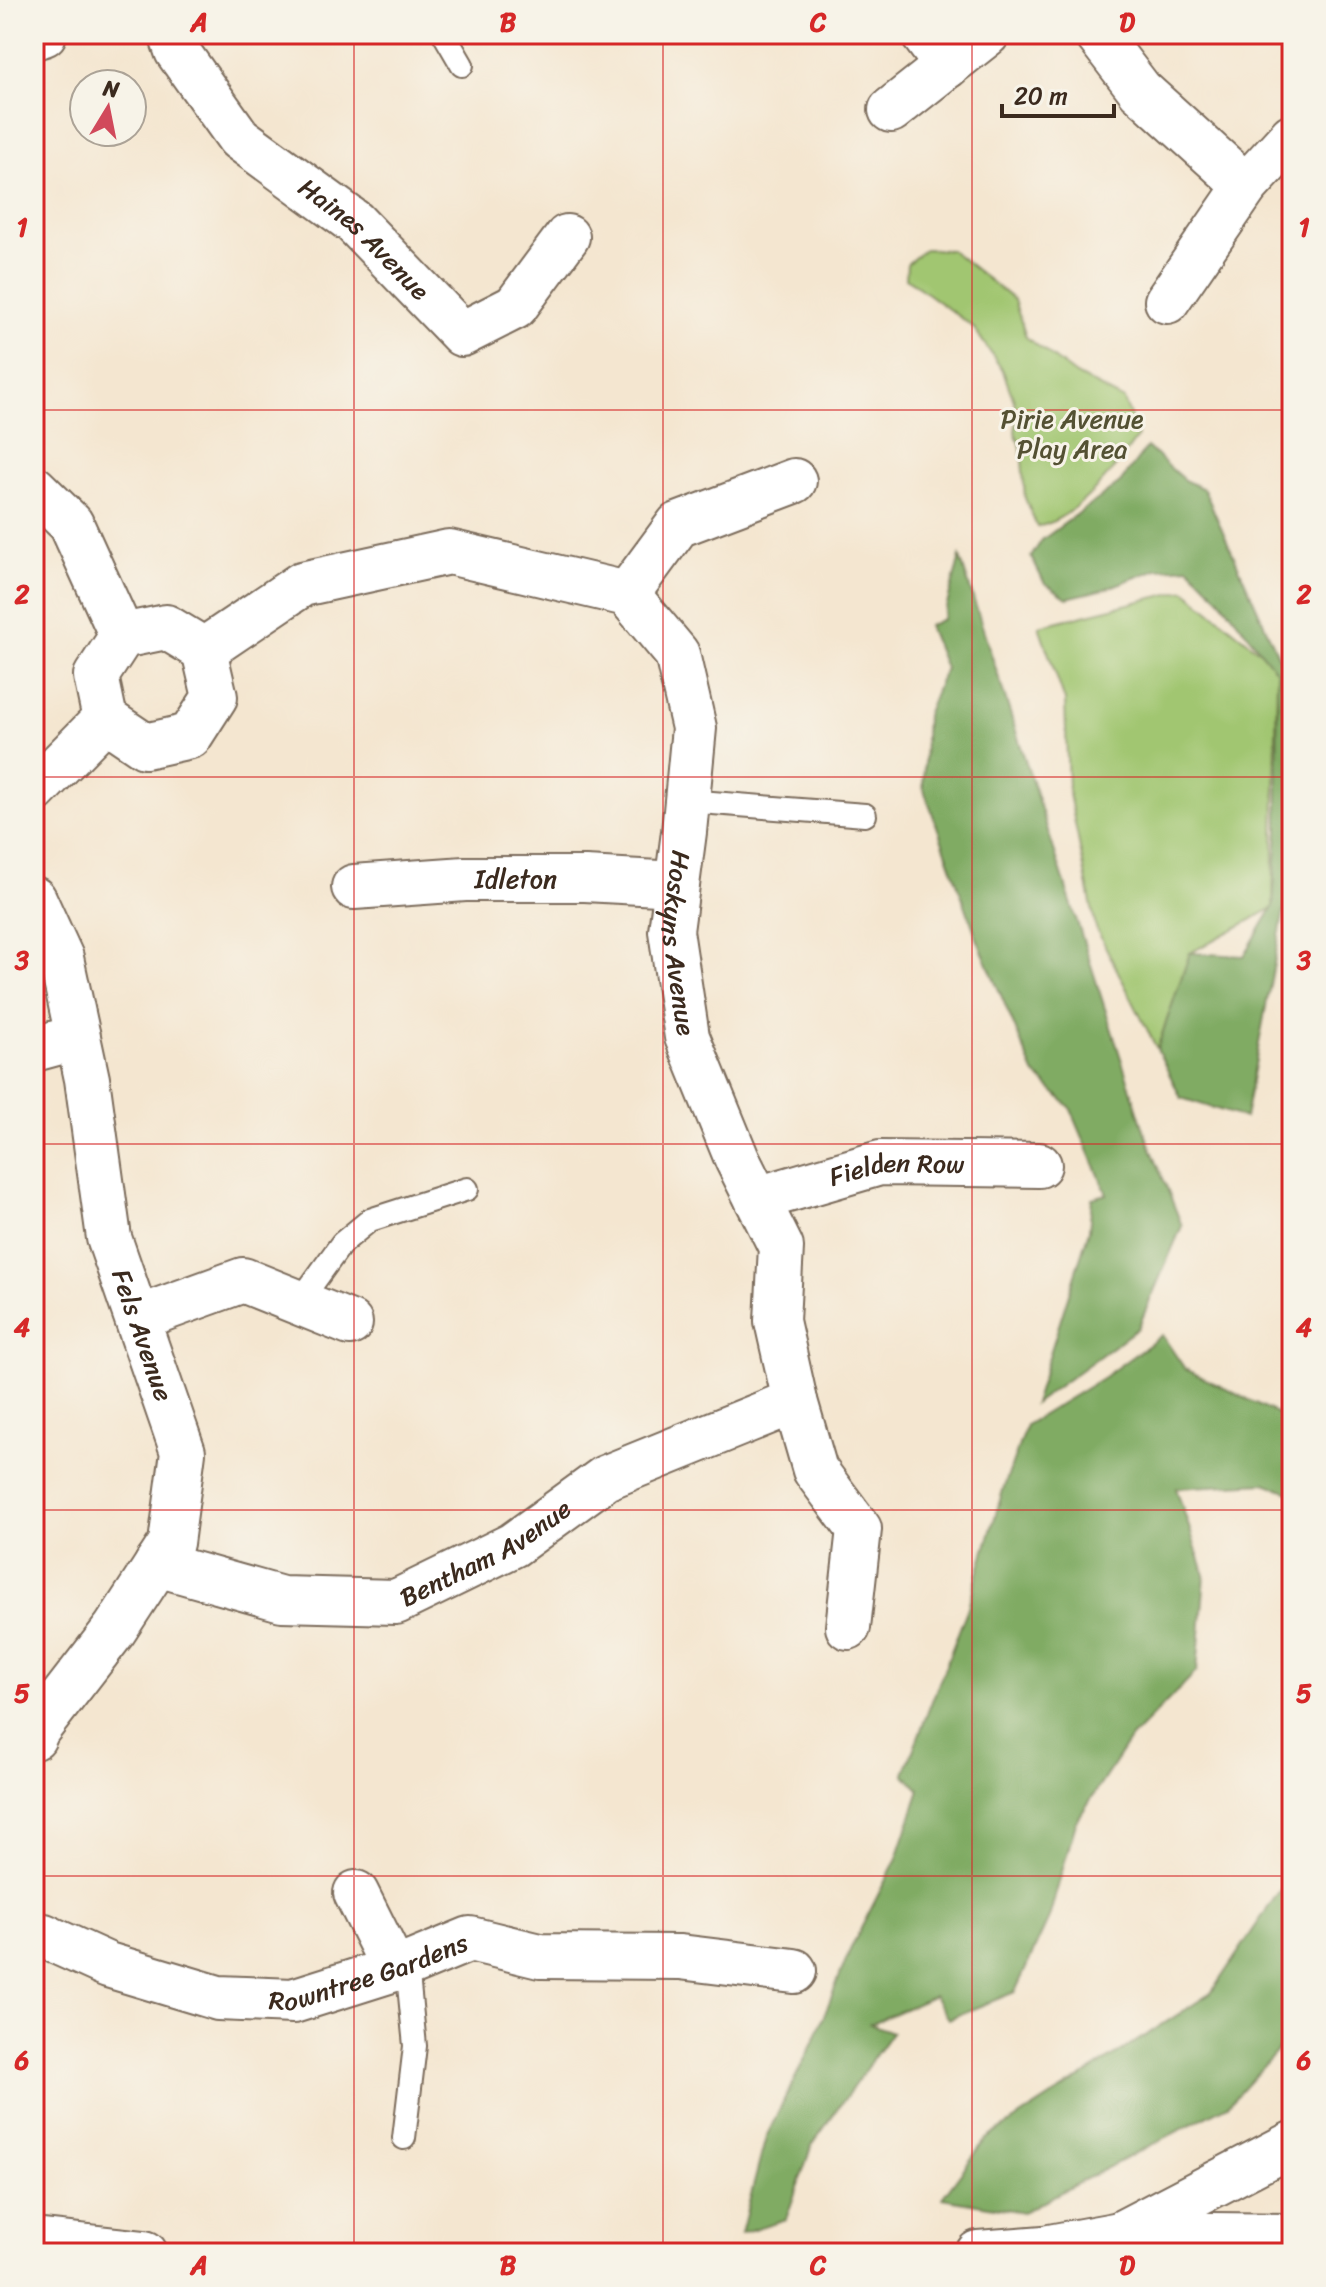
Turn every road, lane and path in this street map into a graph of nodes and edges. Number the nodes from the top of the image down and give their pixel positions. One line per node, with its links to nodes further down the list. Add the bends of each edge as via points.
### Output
1 (44, 34): 6 (street)
2 (171, 34): 12 (street, Haines Avenue, via 177,51 239,138 354,222 462,334 515,307)
3 (444, 34): 8 (lane)
4 (987, 34): 7 (street)
5 (1097, 34): 11 (street, via 1140,90)
6 (34, 37)
7 (935, 50): 9 (street)
8 (462, 65)
9 (891, 110)
10 (1292, 136): 11 (street)
11 (1246, 186): 13 (street)
12 (567, 237)
13 (1167, 301)
14 (794, 481): 16 (street, via 678,525)
15 (34, 488): 17 (street, via 71,524)
16 (627, 594): 18 (street, via 449,552 302,584); 21 (street, Hoskyns Avenue, via 677,654 694,728)
17 (122, 636): 18 (street, via 166,627); 19 (street, via 96,676)
18 (204, 650): 19 (street, via 215,697 190,736 145,746)
19 (105, 719): 20 (street)
20 (34, 791)
21 (687, 801): 22 (lane); 23 (street, Hoskyns Avenue)
22 (865, 815)
23 (677, 884): 24 (street, Idleton, via 465,879); 30 (street, Hoskyns Avenue, via 671,931 687,1037)
24 (354, 887)
25 (34, 899): 26 (street, Fels Avenue, via 61,958)
26 (78, 1037): 27 (street); 32 (street, Fels Avenue, via 109,1238)
27 (34, 1049)
28 (1039, 1165): 30 (street, Fielden Row, via 880,1163)
29 (467, 1189): 31 (lane, via 370,1220 342,1243)
30 (757, 1199): 34 (street, Hoskyns Avenue, via 781,1247 777,1321)
31 (300, 1301): 32 (street, via 243,1280); 33 (street)
32 (138, 1318): 35 (street, Fels Avenue, via 183,1452 171,1543)
33 (350, 1323)
34 (795, 1401): 35 (street, Bentham Avenue, via 605,1478 513,1545 396,1602 282,1599); 36 (street, Hoskyns Avenue, via 815,1470 859,1529)
35 (157, 1564): 37 (street, Fels Avenue, via 115,1629)
36 (848, 1627)
37 (40, 1714)
38 (356, 1893): 40 (street)
39 (39, 1936): 40 (street, Rowntree Gardens, via 108,1965 218,1998 293,2001)
40 (400, 1967): 41 (street, Rowntree Gardens, via 470,1939 540,1956 680,1957); 42 (lane, via 415,2046)
41 (794, 1971)
42 (404, 2138)
43 (1292, 2144): 44 (street)
44 (1120, 2234): 45 (street); 48 (street)
45 (1292, 2236)
46 (34, 2241): 47 (street)
47 (145, 2253)
48 (978, 2253)

